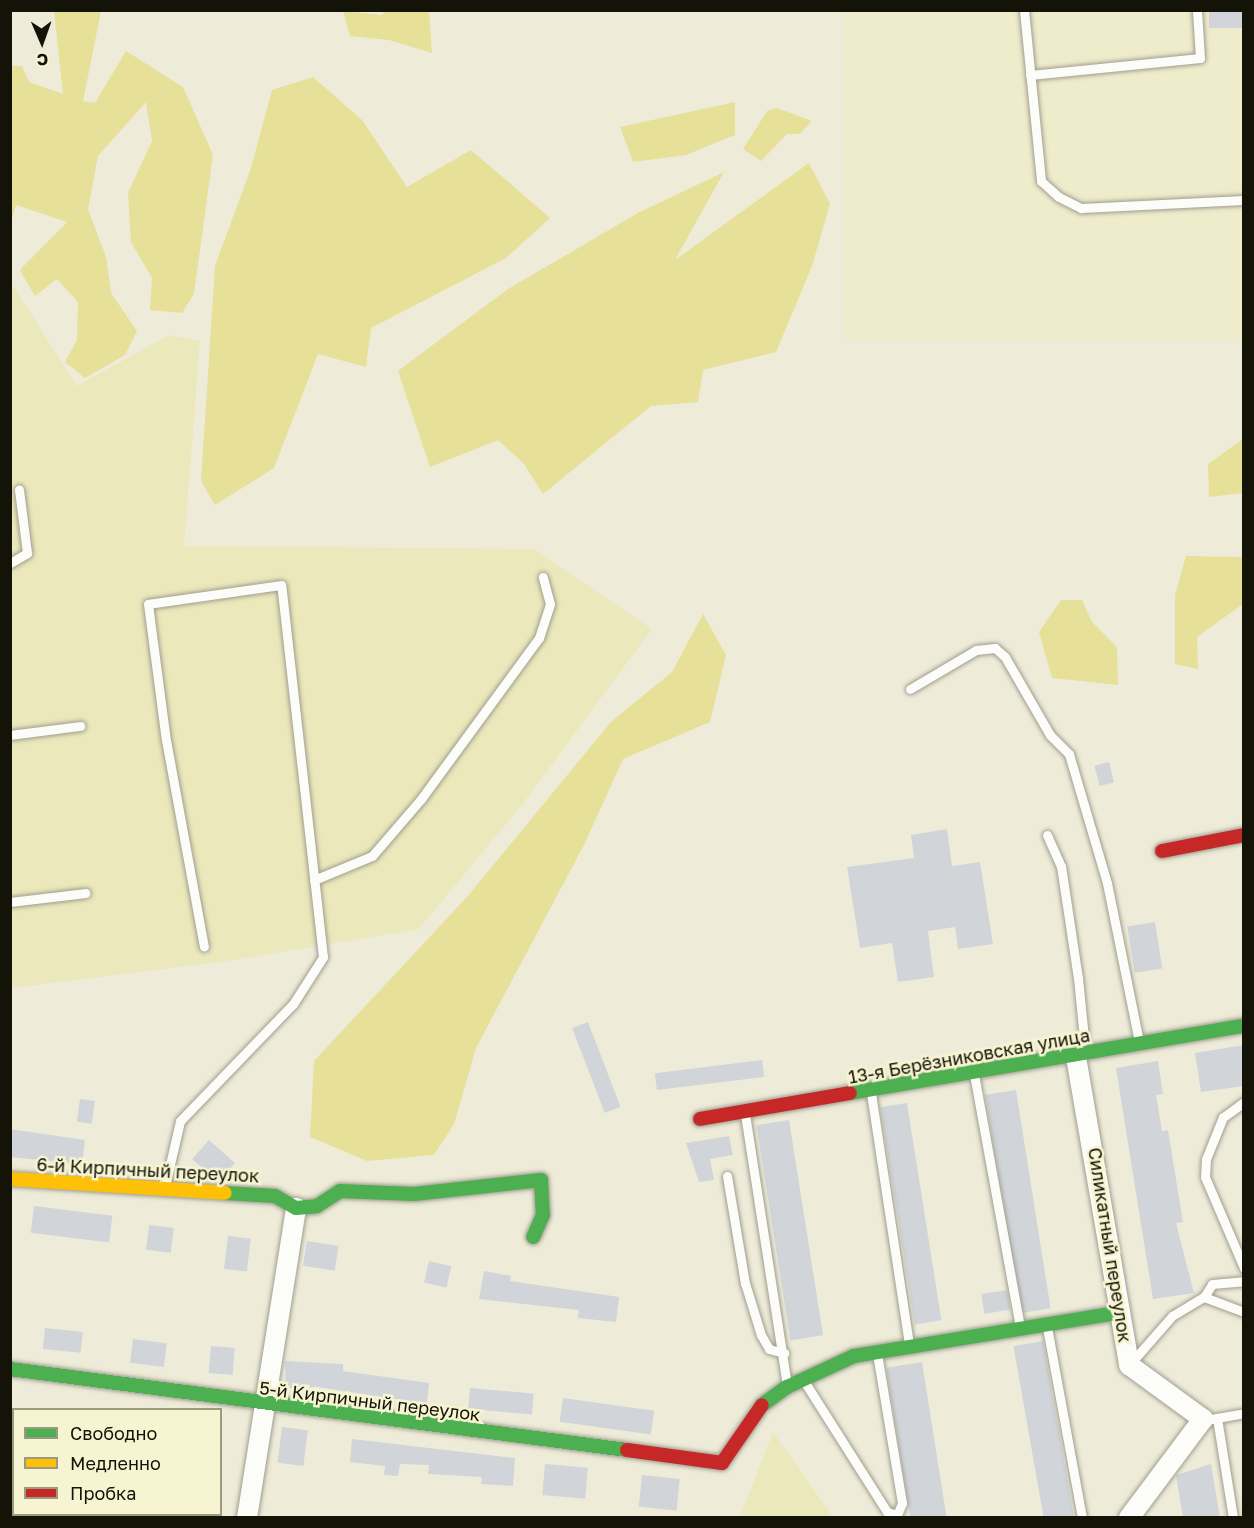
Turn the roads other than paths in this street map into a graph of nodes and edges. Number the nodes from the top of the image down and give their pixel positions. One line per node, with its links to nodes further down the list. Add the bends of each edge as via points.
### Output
1 (1024, 10): 3 (lane)
2 (1197, 10): 3 (lane, via 1200,58)
3 (1030, 75): 4 (lane, via 1041,181 1059,197 1081,208)
4 (1244, 200)
5 (19, 490): 6 (lane, via 27,553)
6 (10, 563)
7 (543, 577): 14 (lane, via 550,604 539,638 421,799 372,856)
8 (910, 689): 19 (lane, via 976,650 995,648 1005,657 1050,735 1069,754 1107,883)
9 (80, 726): 10 (lane)
10 (10, 735)
11 (1047, 835): 20 (lane, via 1061,866 1078,978 1084,1038)
12 (1244, 836): 13 (street)
13 (1162, 851)
14 (314, 880): 17 (lane, via 281,585 148,604 166,740); 28 (lane, via 323,957 293,1004 180,1121)
15 (85, 892): 16 (lane)
16 (10, 902)
17 (204, 947)
18 (1244, 1026): 19 (street, 13-я Берёзниковская улица)
19 (1139, 1044): 20 (street, 13-я Берёзниковская улица)
20 (1076, 1057): 21 (street, 13-я Берёзниковская улица); 35 (street, Силикатный переулок, via 1115,1274)
21 (974, 1073): 22 (street, 13-я Берёзниковская улица); 37 (lane)
22 (870, 1090): 24 (street, 13-я Берёзниковская улица); 38 (lane)
23 (1244, 1102): 31 (lane, via 1223,1117 1206,1159 1205,1177)
24 (745, 1111): 25 (street, 13-я Берёзниковская улица); 40 (lane)
25 (700, 1119)
26 (727, 1176): 40 (lane, via 745,1283 761,1335 769,1349)
27 (10, 1179): 28 (street, 6-й Кирпичный переулок)
28 (164, 1190): 29 (street, 6-й Кирпичный переулок, via 275,1196)
29 (296, 1208): 30 (street, via 317,1206 340,1191 414,1194 541,1180 543,1215); 45 (street)
30 (533, 1237)
31 (1244, 1269)
32 (1244, 1281): 33 (lane, via 1212,1284)
33 (1204, 1297): 34 (lane); 41 (lane, via 1172,1317)
34 (1244, 1312)
35 (1116, 1313): 36 (street); 41 (street, Силикатный переулок)
36 (1046, 1324): 37 (street); 49 (lane)
37 (1020, 1328): 38 (street)
38 (909, 1346): 39 (street)
39 (876, 1352): 43 (street); 43 (lane, via 902,1503 897,1515 886,1512)
40 (784, 1353): 44 (lane)
41 (1129, 1365): 47 (street, Силикатный переулок)
42 (10, 1369): 45 (street, 5-й Кирпичный переулок)
43 (803, 1379): 44 (street)
44 (787, 1387): 45 (street, 5-й Кирпичный переулок, via 754,1412 725,1462)
45 (262, 1406): 48 (street)
46 (1244, 1413): 47 (lane)
47 (1210, 1419): 50 (street); 51 (lane)
48 (247, 1518)
49 (1082, 1518)
50 (1129, 1518)
51 (1233, 1518)

